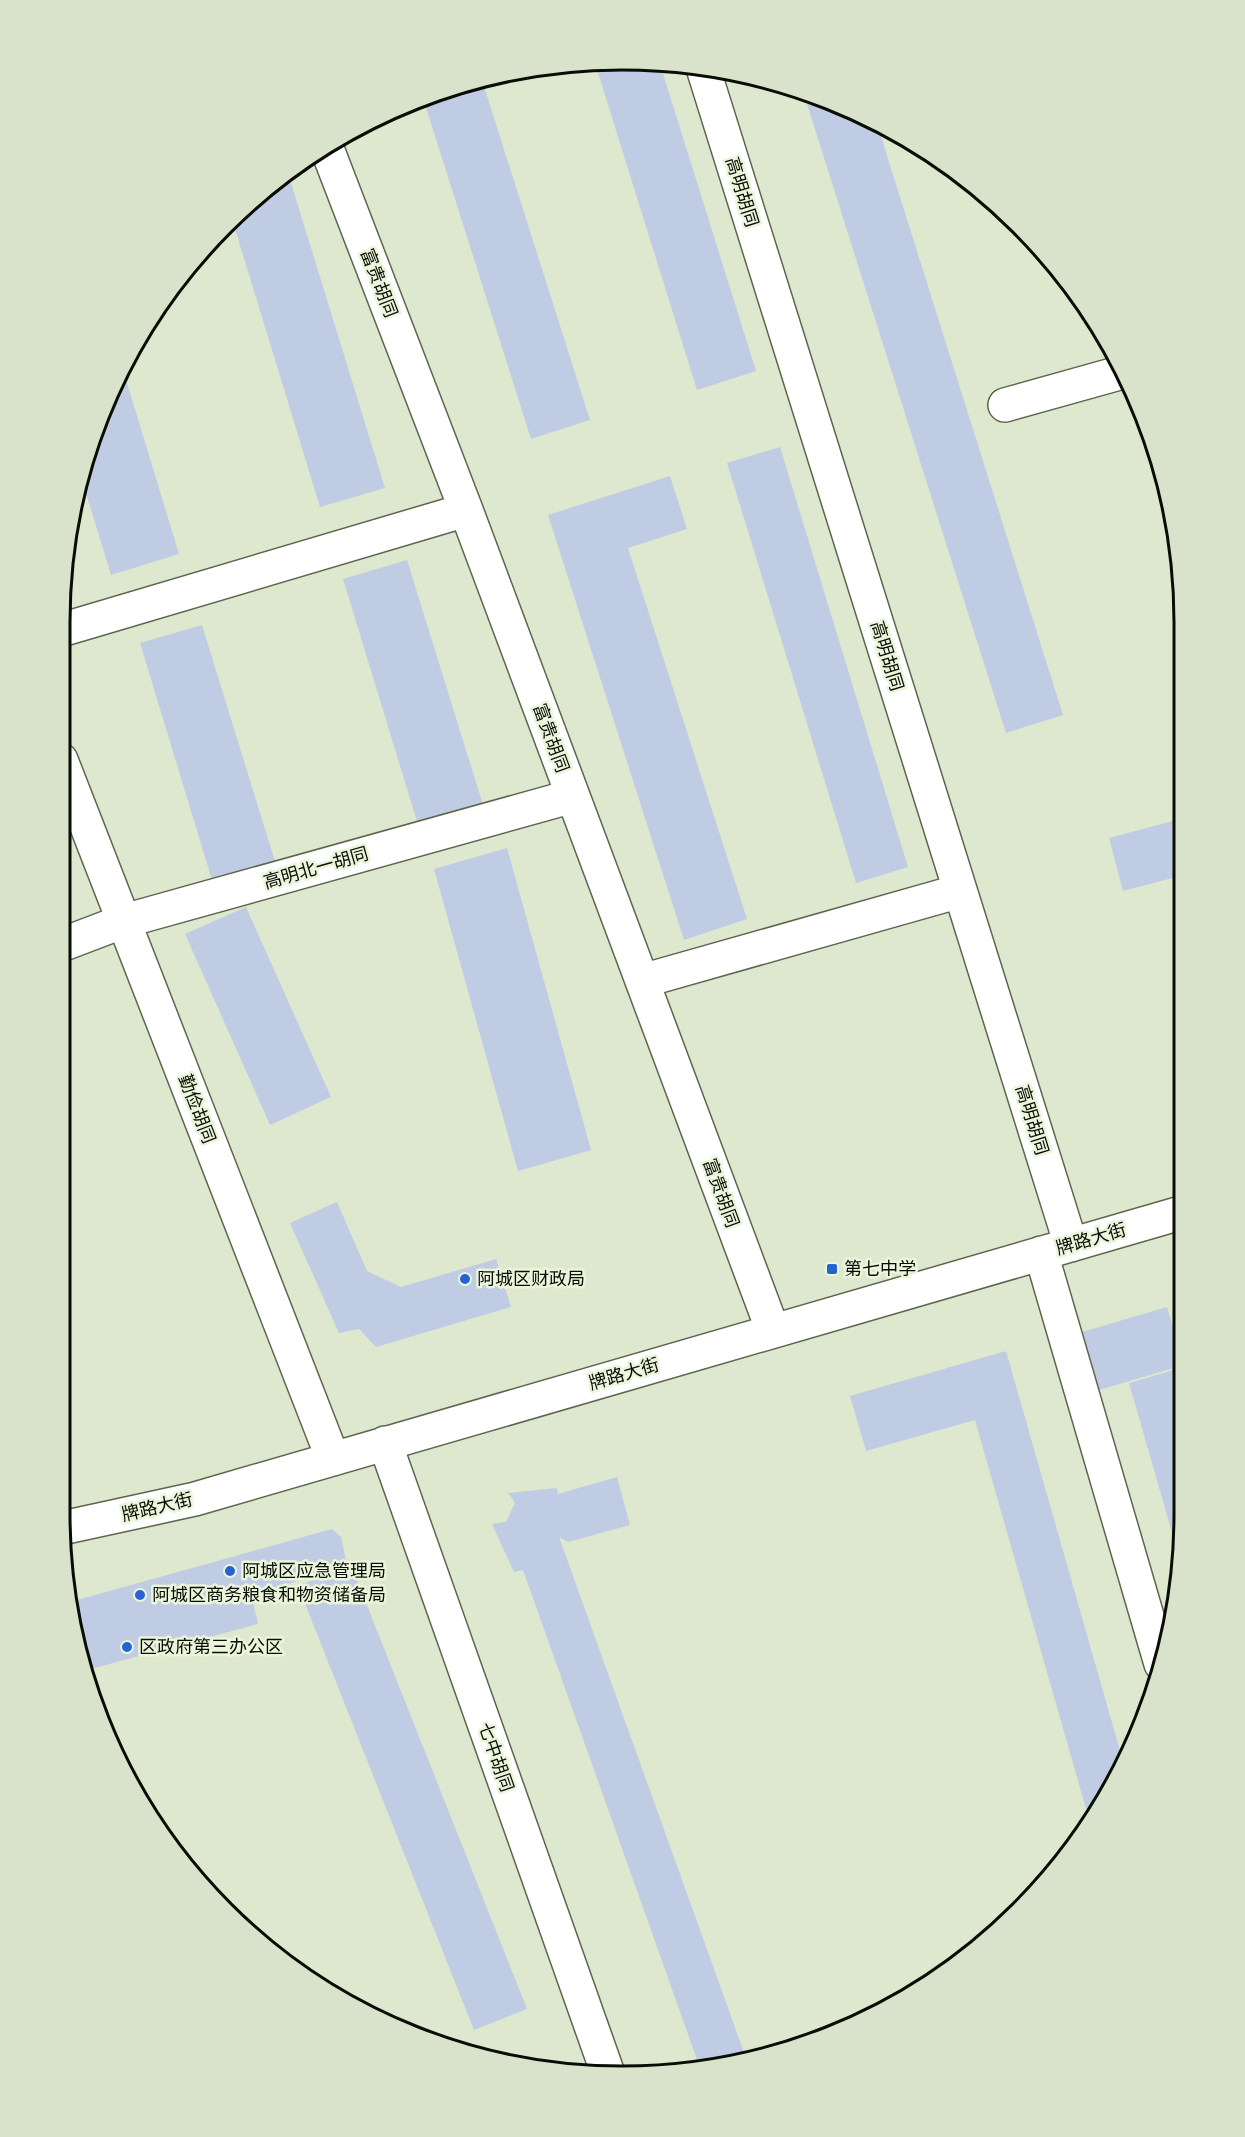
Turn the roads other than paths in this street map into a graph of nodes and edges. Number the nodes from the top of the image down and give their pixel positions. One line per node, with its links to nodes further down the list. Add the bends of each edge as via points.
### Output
1 (706, 77): 9 (street, 高明胡同)
2 (330, 155): 5 (street, 富贵胡同)
3 (1116, 374): 4 (street)
4 (1005, 405)
5 (466, 510): 6 (street); 8 (street, 富贵胡同)
6 (70, 627)
7 (70, 783): 10 (street, 勤俭胡同)
8 (573, 796): 10 (street, 高明北一胡同); 12 (street, 富贵胡同)
9 (960, 891): 12 (street); 14 (street, 高明胡同)
10 (124, 921): 11 (street, 高明北一胡同); 17 (street, 勤俭胡同)
11 (70, 942)
12 (642, 981): 15 (street, 富贵胡同)
13 (1174, 1215): 14 (street, 牌路大街)
14 (1056, 1249): 15 (street, 牌路大街); 19 (street, 高明胡同)
15 (772, 1331): 16 (street, 牌路大街)
16 (385, 1443): 17 (street, 牌路大街); 20 (street, 七中胡同)
17 (333, 1458): 18 (street, 牌路大街, via 195,1499)
18 (71, 1526)
19 (1158, 1650)
20 (605, 2066)

